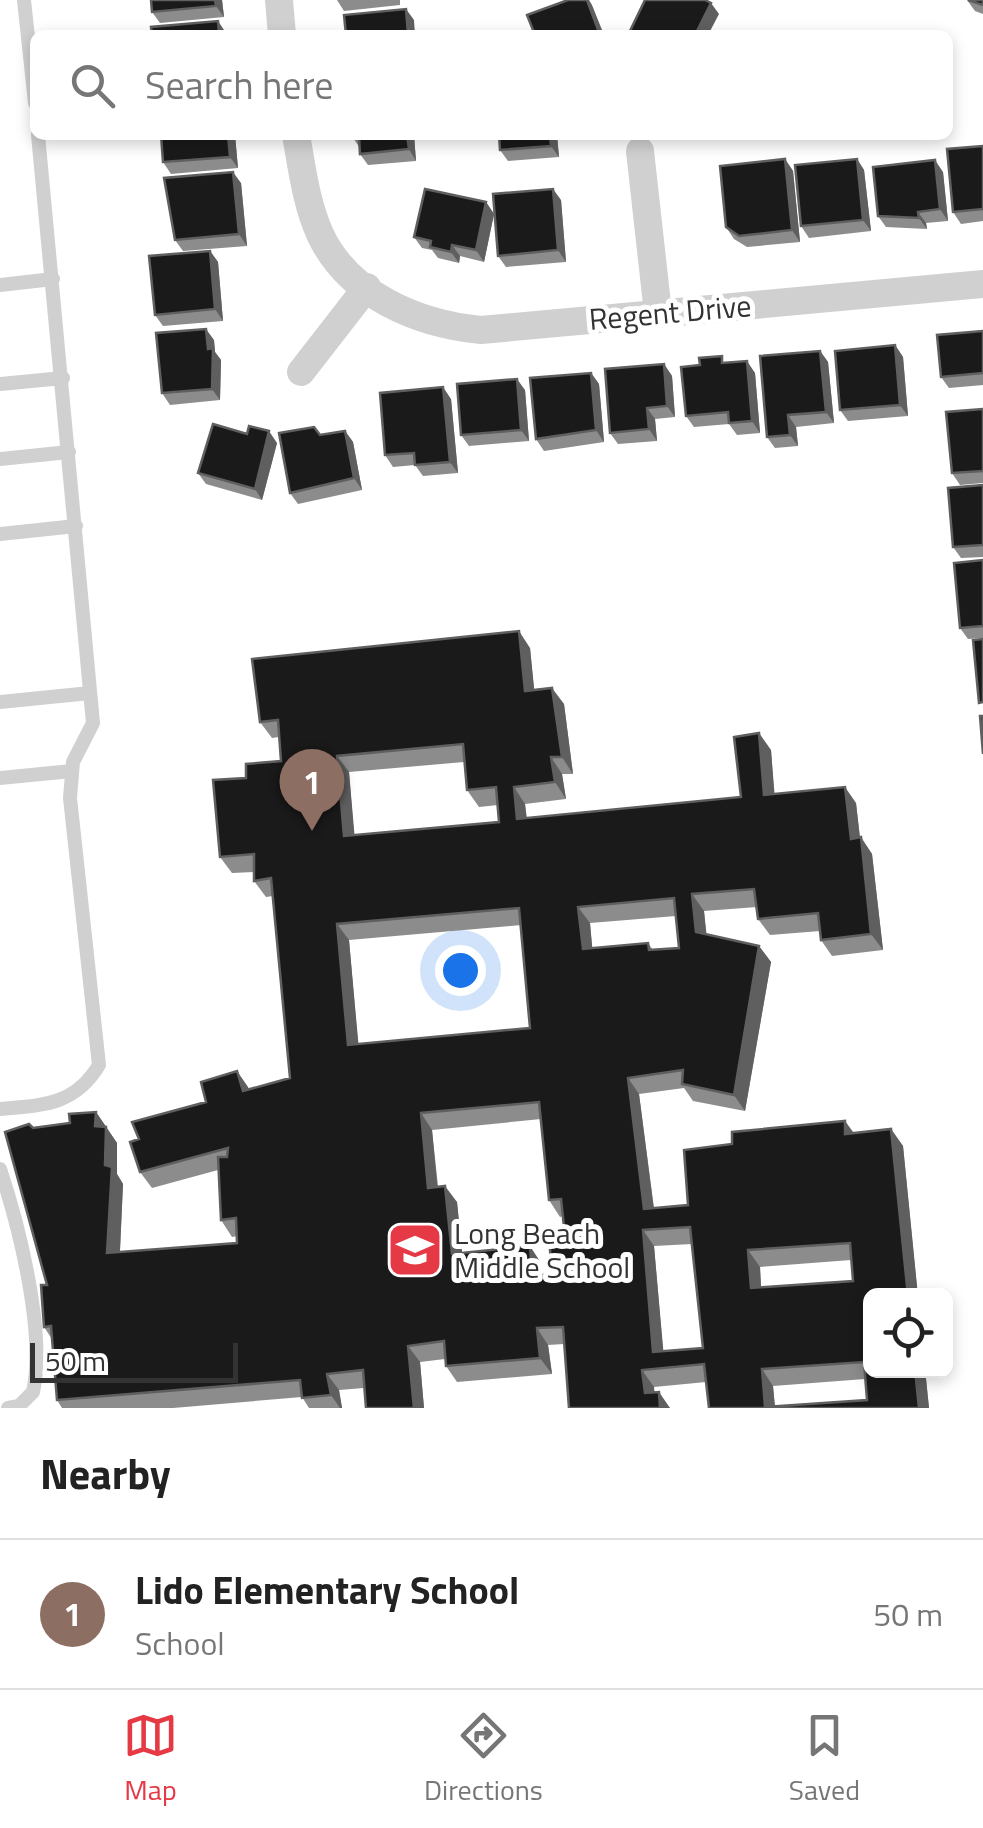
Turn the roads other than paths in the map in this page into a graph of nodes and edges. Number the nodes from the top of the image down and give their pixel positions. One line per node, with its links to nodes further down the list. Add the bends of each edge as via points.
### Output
1 (24, 0): 4 (lane)
2 (279, 0): 3 (street)
3 (282, 30)
4 (30, 56)
5 (39, 140): 8 (lane)
6 (297, 140): 11 (street, Regent Drive, via 320,232)
7 (640, 151): 12 (street)
8 (53, 280): 9 (lane); 14 (lane)
9 (0, 284)
10 (983, 284): 12 (street, Regent Drive)
11 (366, 287): 12 (street, Regent Drive, via 399,310 446,327 481,330); 13 (street)
12 (658, 314)
13 (301, 372)
14 (63, 378): 15 (lane); 16 (lane)
15 (0, 384)
16 (69, 452): 17 (lane); 18 (lane)
17 (0, 460)
18 (76, 526): 19 (lane); 20 (lane)
19 (0, 534)
20 (90, 693): 21 (lane); 22 (lane, via 92,723)
21 (0, 702)
22 (72, 771): 23 (lane); 24 (lane, via 98,1065 84,1090 55,1102)
23 (0, 778)
24 (0, 1109)
25 (0, 1169): 26 (lane, via 36,1354 33,1392)
26 (8, 1408)

